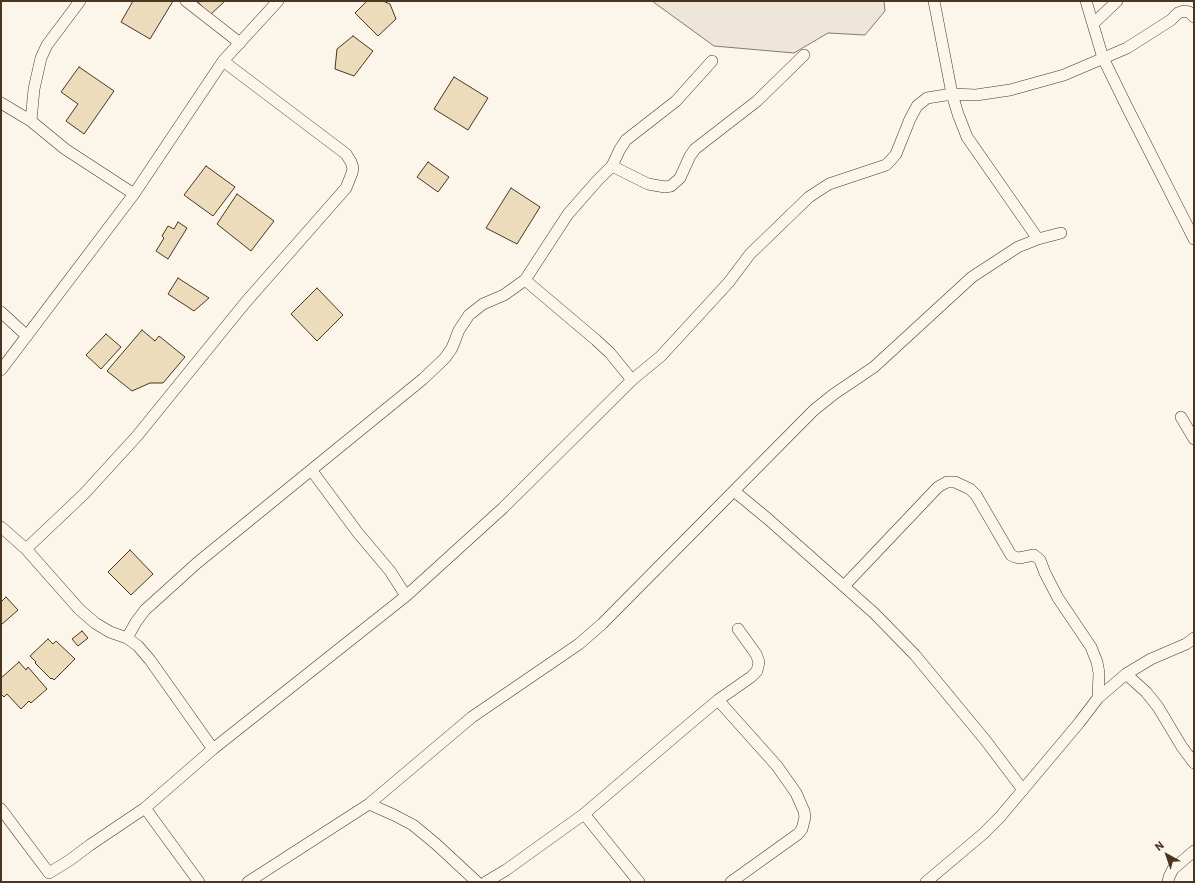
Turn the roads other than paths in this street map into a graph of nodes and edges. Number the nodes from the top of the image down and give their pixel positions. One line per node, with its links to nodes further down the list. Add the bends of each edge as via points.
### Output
1 (80, 1): 16 (street, via 47,45 41,58 34,89)
2 (186, 1): 9 (street)
3 (278, 1): 9 (street)
4 (934, 1): 14 (street)
5 (1086, 1): 8 (street)
6 (1117, 1): 8 (street)
7 (1194, 18): 11 (street, via 1189,12 1178,13 1127,48)
8 (1093, 24): 11 (street)
9 (240, 43): 12 (street)
10 (804, 55): 17 (street, via 757,101 695,149 680,178 671,186 648,184)
11 (1103, 58): 14 (street, via 1064,75 1010,90); 21 (street)
12 (223, 61): 18 (street); 32 (street, via 346,154 353,168 346,188 244,302 137,436 84,494)
13 (712, 61): 17 (street, via 676,101 626,140)
14 (952, 94): 20 (street, via 967,137); 26 (street, via 927,98 917,106 896,154 886,165 829,184 809,197 750,254 729,282 661,356)
15 (1, 103): 16 (street)
16 (31, 121): 18 (street, via 65,149)
17 (612, 166): 22 (street, via 568,214)
18 (134, 194): 24 (street)
19 (1061, 233): 20 (street)
20 (1038, 239): 30 (street, via 1018,246 972,277 874,367 814,410)
21 (1194, 239)
22 (525, 280): 26 (street, via 610,353); 29 (street, via 468,315 445,358)
23 (1, 312): 24 (street)
24 (27, 336): 25 (street)
25 (1, 370)
26 (632, 380): 34 (street, via 503,508)
27 (1181, 417): 28 (street)
28 (1194, 439)
29 (312, 471): 34 (street, via 390,571); 36 (street, via 197,563 145,610)
30 (734, 491): 33 (street); 44 (street, via 579,644 472,717)
31 (1, 527): 32 (street)
32 (26, 549): 36 (street, via 79,609 95,623)
33 (844, 586): 39 (street, via 938,487 947,482 955,482 970,489 980,502 1011,555 1019,558 1034,555 1040,560 1058,598 1091,647 1099,673); 43 (street, via 874,612 915,655)
34 (406, 596): 41 (street)
35 (738, 629): 40 (street, via 756,654 759,667 751,677)
36 (127, 638): 41 (street, via 150,660)
37 (1194, 638): 38 (street)
38 (1126, 674): 39 (street); 42 (street, via 1158,707)
39 (1098, 698): 43 (street)
40 (718, 700): 47 (street); 55 (street, via 777,766 796,793 805,817 798,834)
41 (213, 749): 45 (street)
42 (1194, 763)
43 (1023, 790): 56 (street, via 983,834)
44 (369, 804): 51 (street); 52 (street, via 413,825)
45 (145, 808): 49 (street, via 90,845); 50 (street)
46 (1, 809): 49 (street)
47 (584, 814): 53 (street); 54 (street)
48 (1194, 851): 57 (street, via 1173,869)
49 (50, 877)
50 (199, 882)
51 (248, 882)
52 (477, 882)
53 (486, 882)
54 (639, 882)
55 (731, 882)
56 (926, 882)
57 (1168, 882)

